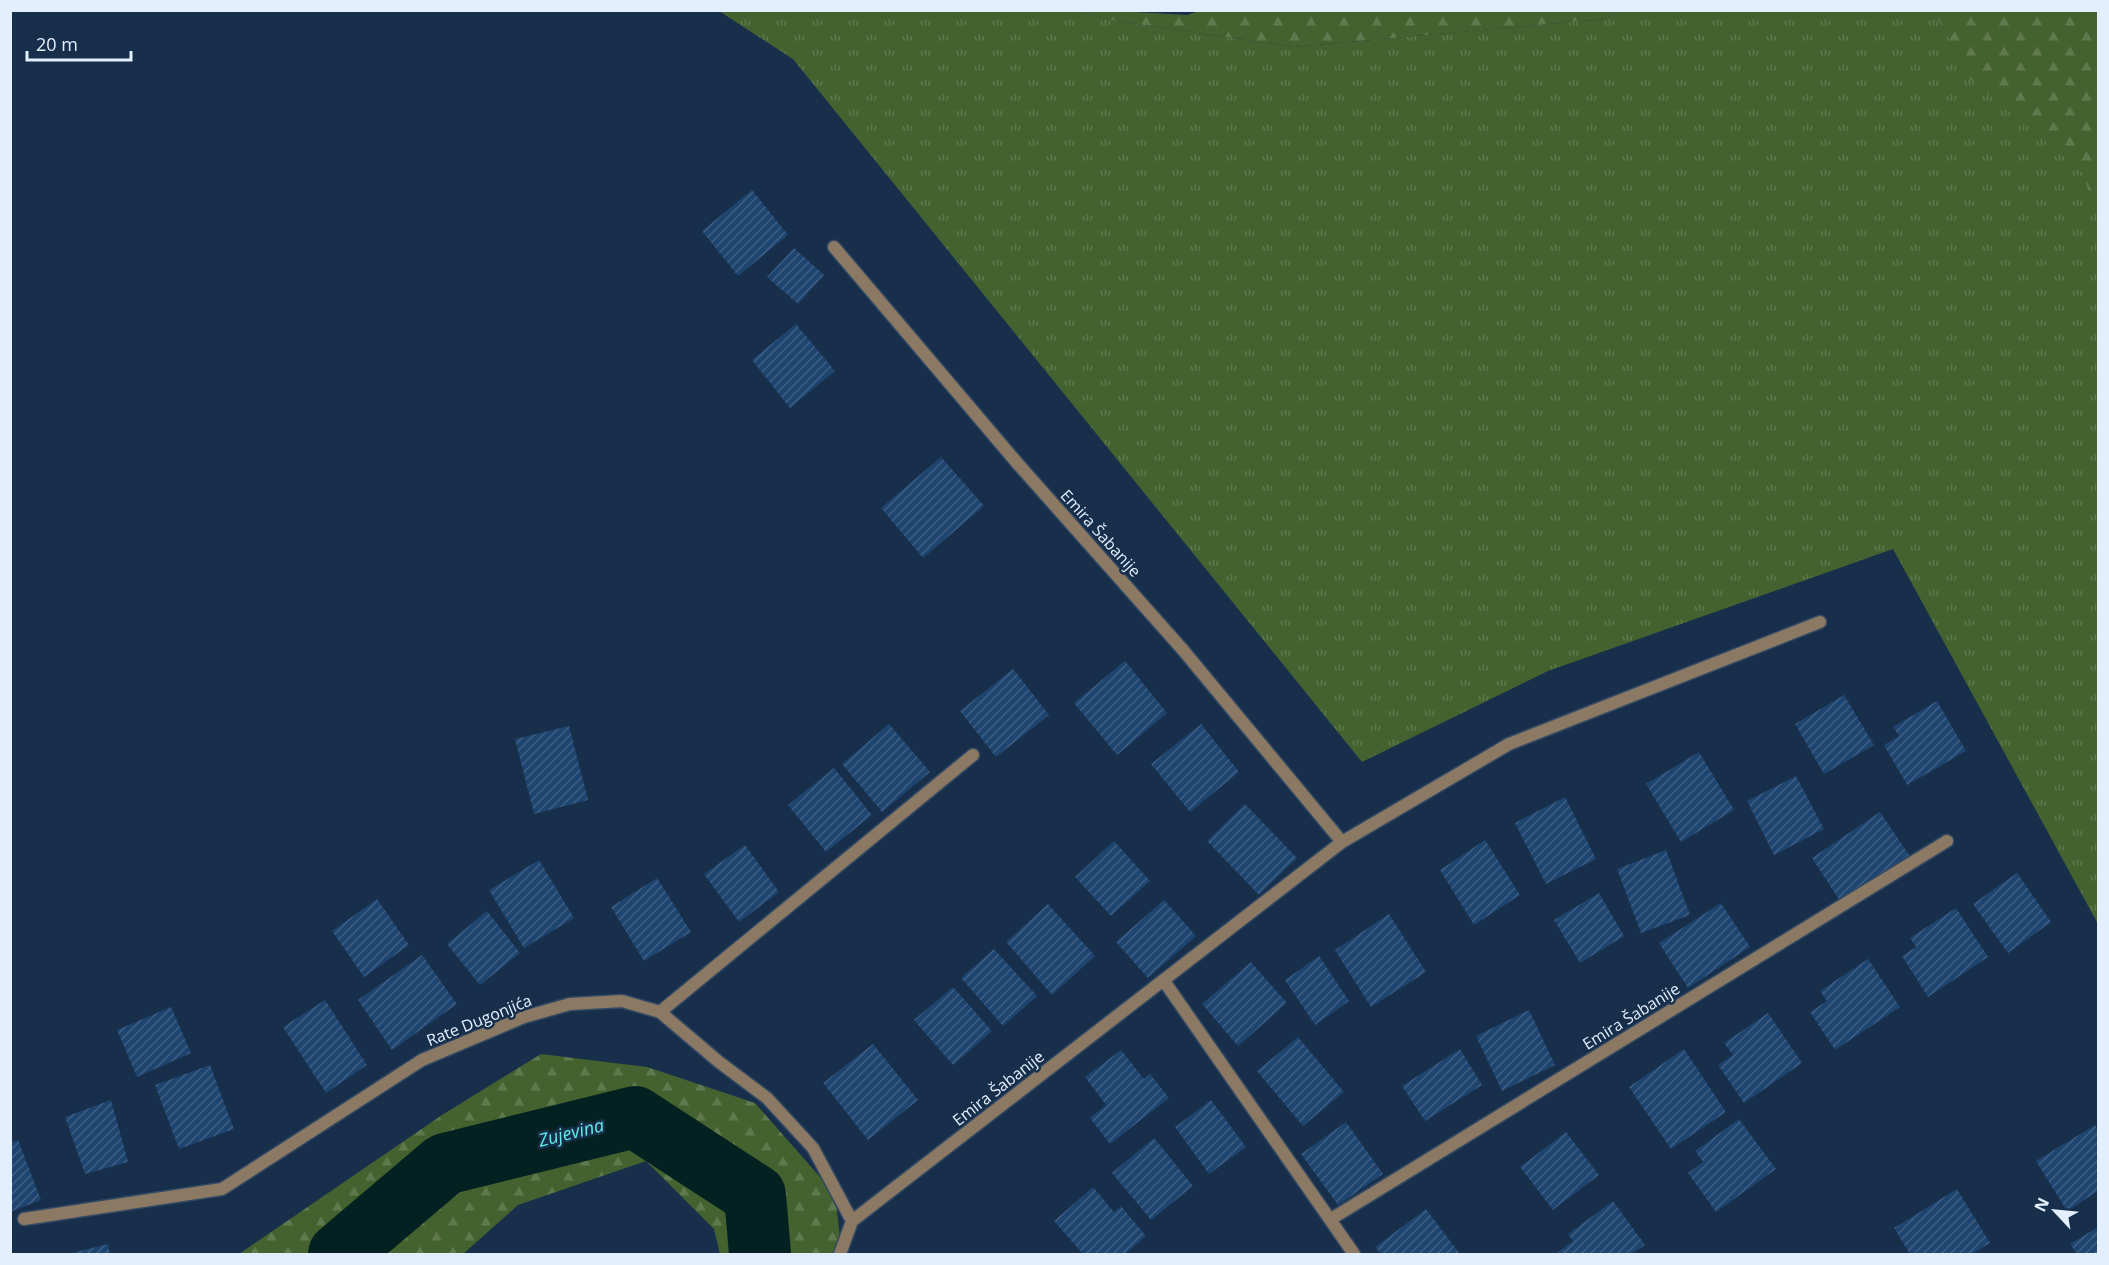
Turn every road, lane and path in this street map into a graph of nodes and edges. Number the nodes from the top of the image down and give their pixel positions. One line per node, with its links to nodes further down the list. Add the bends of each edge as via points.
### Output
1 (834, 247): 5 (street, Emira Šabanije, via 1183,650)
2 (1820, 622): 5 (street, Emira Šabanije, via 1509,744)
3 (973, 755): 7 (street)
4 (1947, 841): 9 (street, Emira Šabanije)
5 (1342, 842): 6 (street, Emira Šabanije)
6 (1164, 981): 9 (street); 10 (street, Emira Šabanije)
7 (660, 1012): 8 (street, Rate Dugonjića, via 622,1001 570,1004 524,1017 422,1060 222,1189); 10 (street, Rate Dugonjića, via 767,1098 813,1148)
8 (24, 1219)
9 (1331, 1219): 12 (street)
10 (852, 1221): 11 (street)
11 (840, 1254)
12 (1354, 1254)

